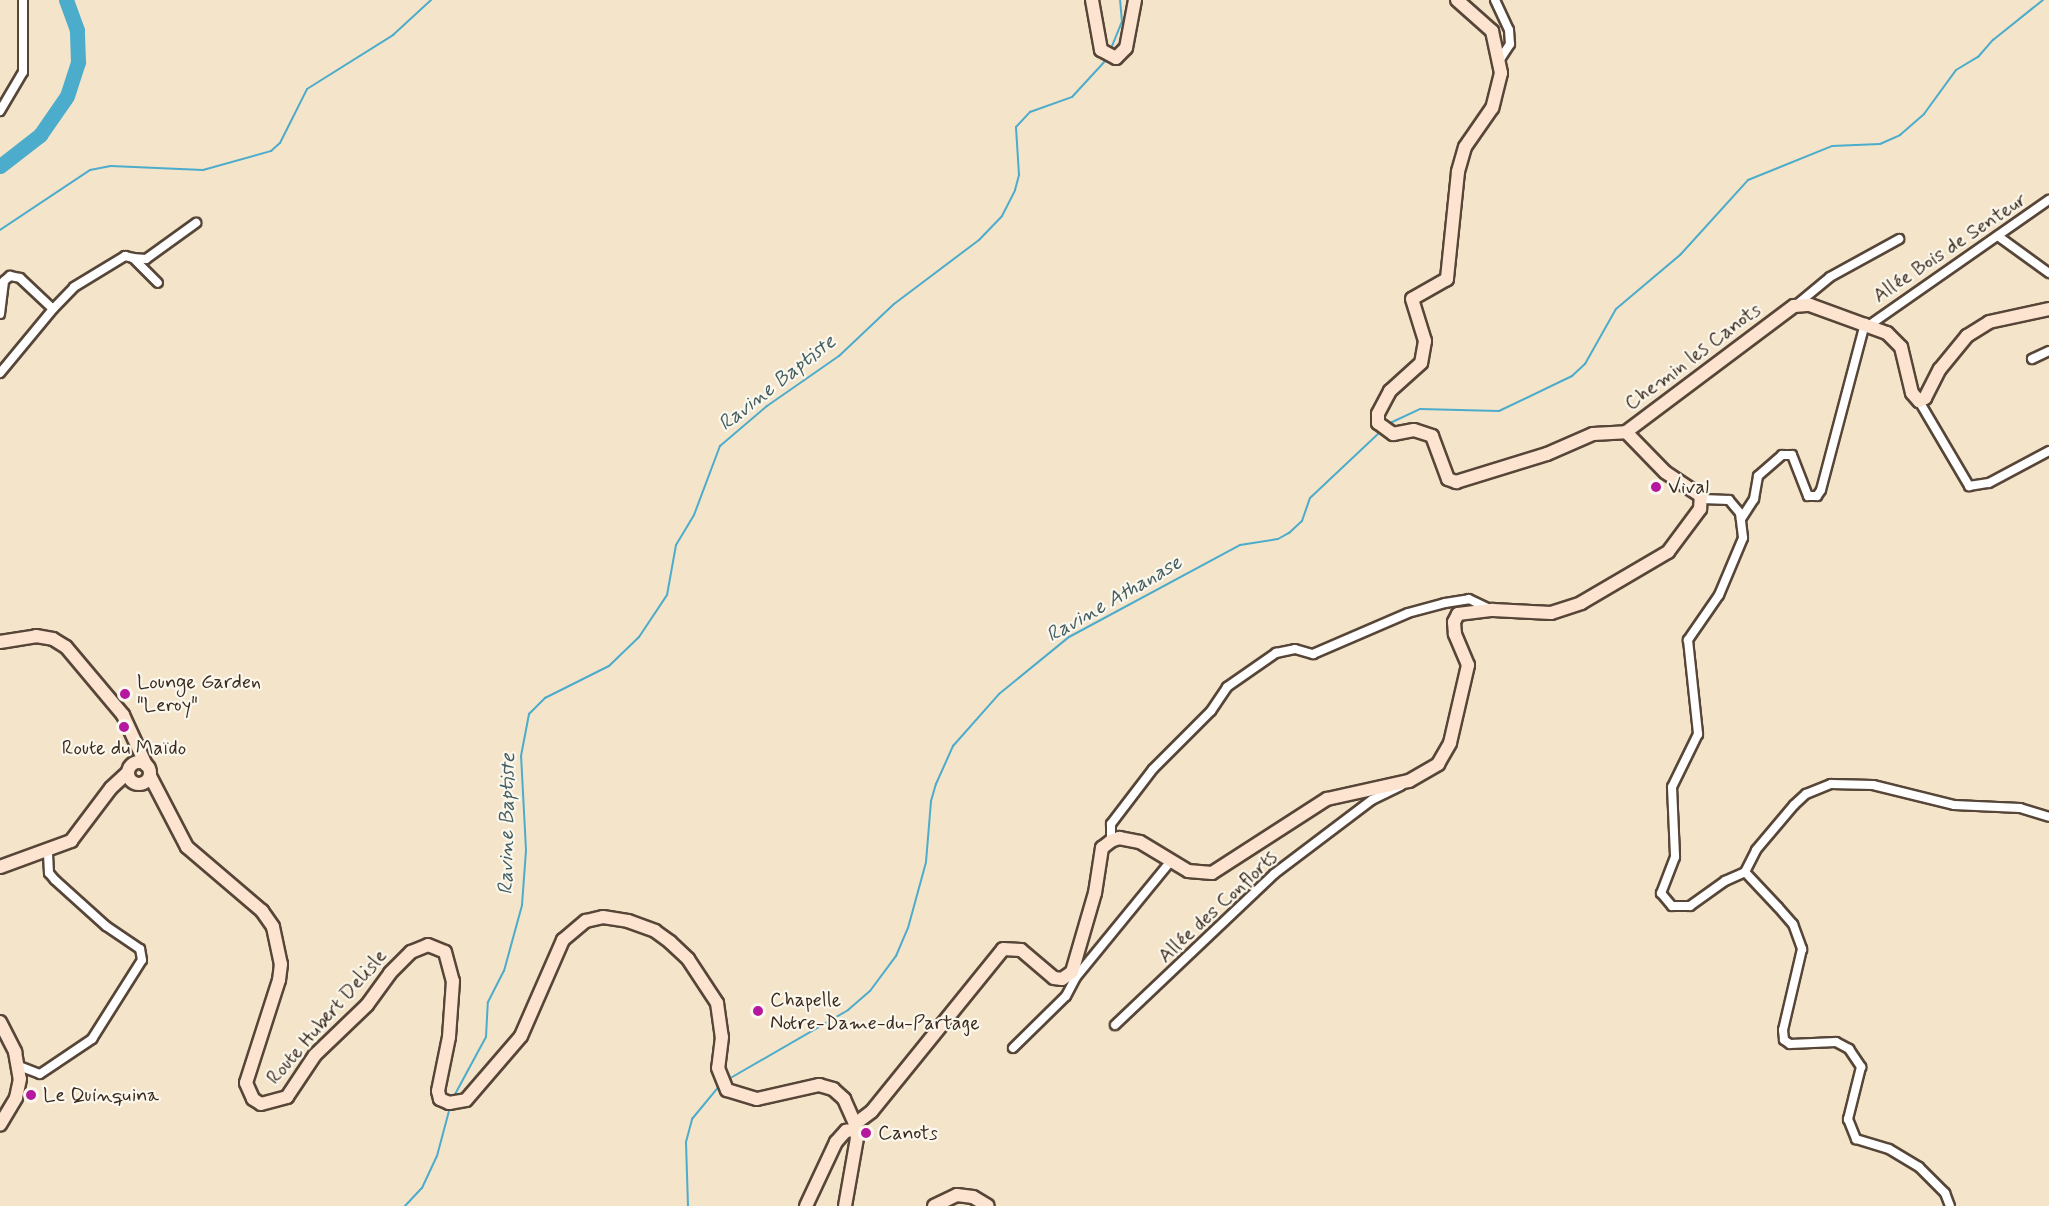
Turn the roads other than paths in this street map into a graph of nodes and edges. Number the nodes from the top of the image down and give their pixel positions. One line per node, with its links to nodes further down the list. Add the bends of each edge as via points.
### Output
1 (23, 0): 7 (street, via 23,72)
2 (1092, 0): 3 (street, via 1101,50 1116,58 1126,48)
3 (1135, 0)
4 (1457, 0): 6 (street, via 1492,31)
5 (1495, 0): 6 (street, via 1509,30 1510,44)
6 (1501, 58): 24 (street, via 1492,108 1465,147 1458,172 1447,279 1412,299 1426,350 1421,363 1410,369 1382,402 1378,423 1393,434 1414,430 1432,436 1448,479 1456,482 1547,454 1593,434)
7 (0, 111)
8 (2049, 200): 10 (street, Allée Bois de Senteur)
9 (196, 223): 12 (street, via 146,259)
10 (1998, 236): 13 (street); 19 (street, Allée Bois de Senteur)
11 (1899, 239): 15 (street, via 1830,277)
12 (133, 258): 14 (street); 16 (street, via 125,256 74,287)
13 (2049, 273)
14 (158, 283)
15 (1794, 306): 19 (street, via 1810,305); 24 (street, Chemin les Canots)
16 (53, 309): 18 (street, via 20,278 10,276 4,281); 22 (street)
17 (2049, 309): 23 (street, via 1989,322 1967,336 1940,369 1925,398)
18 (0, 314)
19 (1868, 324): 23 (street, via 1901,347 1912,393); 27 (street, via 1821,490 1816,496 1808,496 1792,455 1782,455 1758,476 1754,499)
20 (2049, 351): 21 (street)
21 (2032, 359)
22 (0, 373)
23 (1919, 401): 25 (street, via 1969,486 1989,483)
24 (1626, 432): 26 (street, Chemin les Canots, via 1651,461)
25 (2049, 451)
26 (1702, 499): 27 (street, via 1729,500); 28 (street, via 1700,509 1668,552 1610,588 1551,613)
27 (1741, 519): 37 (street, via 1740,551 1719,595 1688,640 1698,734 1672,788 1675,857 1660,889 1667,903 1680,908)
28 (1493, 610): 31 (street, via 1458,614 1454,622 1468,665 1459,713 1450,743 1438,764); 33 (street, via 1469,599 1445,603 1408,613 1313,654 1295,649 1276,653 1227,687 1211,711 1153,769 1112,824)
29 (0, 642): 30 (street, via 36,636 53,639 66,647 123,715 137,746)
30 (139, 774): 34 (street, via 116,783 71,841); 43 (street, Route Hubert Delisle, via 157,794 188,847 262,911 273,927 281,964 279,980 246,1083 246,1090 261,1104 287,1097 315,1055 367,1005 390,972 411,952 428,945 445,952 453,981 449,1037 438,1091 440,1099 449,1102 466,1100 520,1036 563,940 576,926 603,917 655,931 688,960 717,1003 722,1022 718,1068 727,1090 757,1100 827,1086 844,1100)
31 (1409, 781): 35 (street, via 1327,799 1212,873 1188,872); 39 (street, Allée des Conflorts, via 1372,800 1274,874)
32 (2049, 817): 37 (street, via 2020,808 1954,805 1873,785 1831,784 1806,794 1794,805 1756,850)
33 (1110, 841): 35 (street, via 1119,838 1140,842); 43 (street, via 1102,848 1095,893 1072,972 1062,979 1054,978 1021,950 1003,949)
34 (48, 851): 36 (street); 41 (street, via 49,873 55,880 106,926 140,949 142,960 92,1039 40,1074)
35 (1171, 861): 40 (street, via 1076,977 1066,996)
36 (0, 867)
37 (1744, 872): 48 (street, via 1793,924 1802,949 1784,1040 1800,1044 1836,1042 1850,1049 1861,1067 1848,1119 1856,1139 1889,1149 1919,1167 1945,1193)
38 (0, 1022): 41 (street)
39 (1115, 1025)
40 (1013, 1048)
41 (20, 1065): 42 (street, via 16,1098)
42 (0, 1125)
43 (856, 1126): 44 (street, via 836,1142); 45 (street)
44 (806, 1206)
45 (845, 1206)
46 (934, 1206): 47 (street, via 957,1194)
47 (988, 1206)
48 (1950, 1206)

